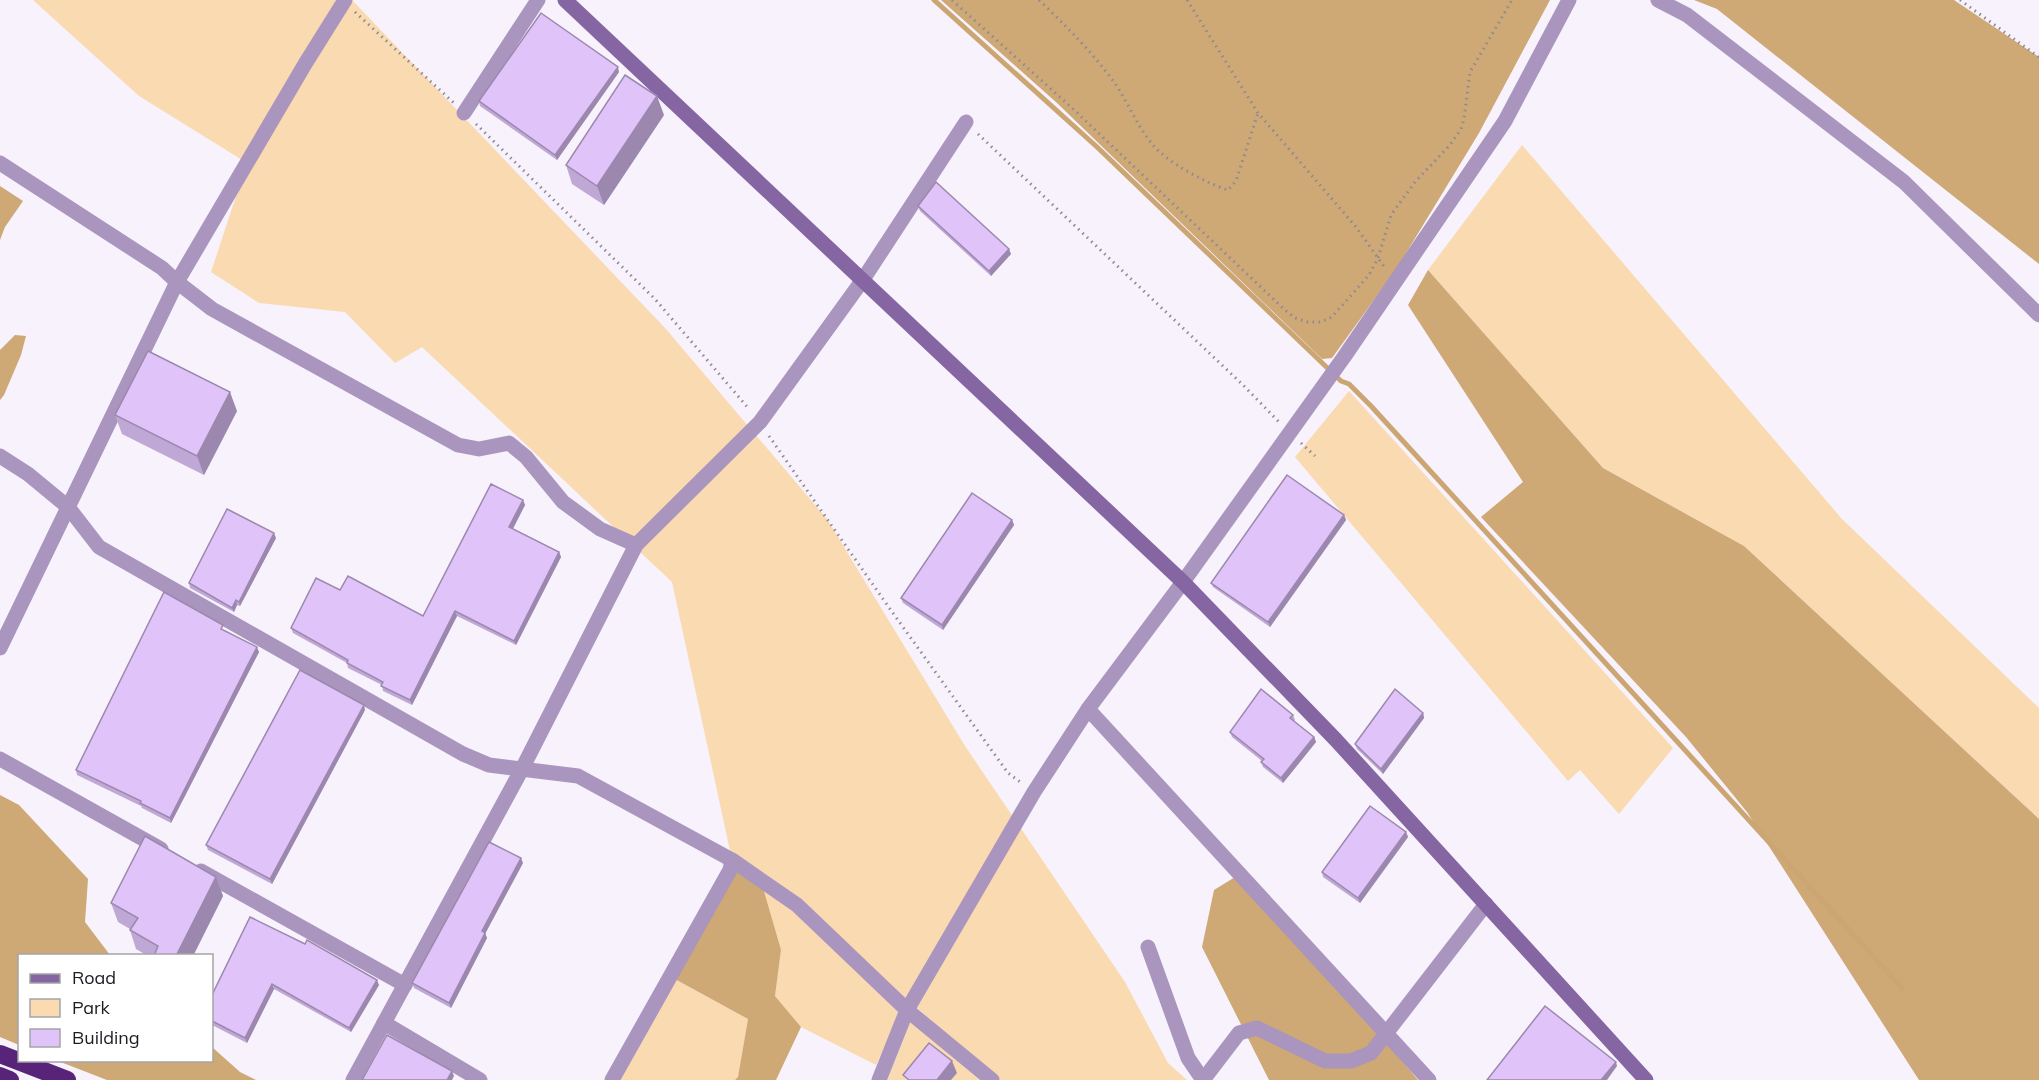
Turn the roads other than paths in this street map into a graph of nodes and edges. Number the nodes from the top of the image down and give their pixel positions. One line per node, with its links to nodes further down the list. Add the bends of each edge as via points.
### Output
1 (538, 0): 6 (street)
2 (565, 0): 9 (street)
3 (1569, 0): 15 (street, via 1505,121 1344,357)
4 (1658, 0): 11 (street, via 1686,15 1904,182)
5 (345, 1): 10 (street)
6 (464, 113)
7 (966, 122): 9 (street)
8 (0, 163): 10 (street, via 162,268)
9 (862, 280): 14 (street, via 760,422); 15 (street)
10 (177, 282): 13 (street); 14 (street, via 212,309 458,445 479,449 509,443 526,457 563,502 600,529)
11 (2039, 315)
12 (0, 456): 13 (street)
13 (68, 507): 16 (street); 19 (street, via 99,547 109,553 463,754 489,765)
14 (636, 545): 19 (street)
15 (1183, 582): 17 (street); 21 (street, via 1336,740)
16 (0, 648)
17 (1088, 710): 24 (street, via 1034,792); 26 (street)
18 (0, 759): 23 (street)
19 (522, 769): 20 (street, via 578,776); 23 (street)
20 (732, 860): 24 (street, via 797,905); 35 (street, via 730,870)
21 (1486, 904): 26 (street); 40 (street)
22 (1148, 947): 38 (street, via 1188,1058)
23 (405, 985): 25 (street)
24 (907, 1010): 36 (street); 37 (street)
25 (384, 1023): 33 (street); 34 (street)
26 (1386, 1033): 38 (street, via 1371,1053 1351,1061 1325,1061 1257,1028 1239,1034); 39 (street)
27 (0, 1054): 28 (highway)
28 (18, 1061)
29 (21, 1062): 32 (highway)
30 (0, 1076): 31 (highway)
31 (10, 1080)
32 (67, 1080)
33 (353, 1080)
34 (480, 1080)
35 (612, 1080)
36 (879, 1080)
37 (992, 1080)
38 (1203, 1080)
39 (1429, 1080)
40 (1646, 1080)

